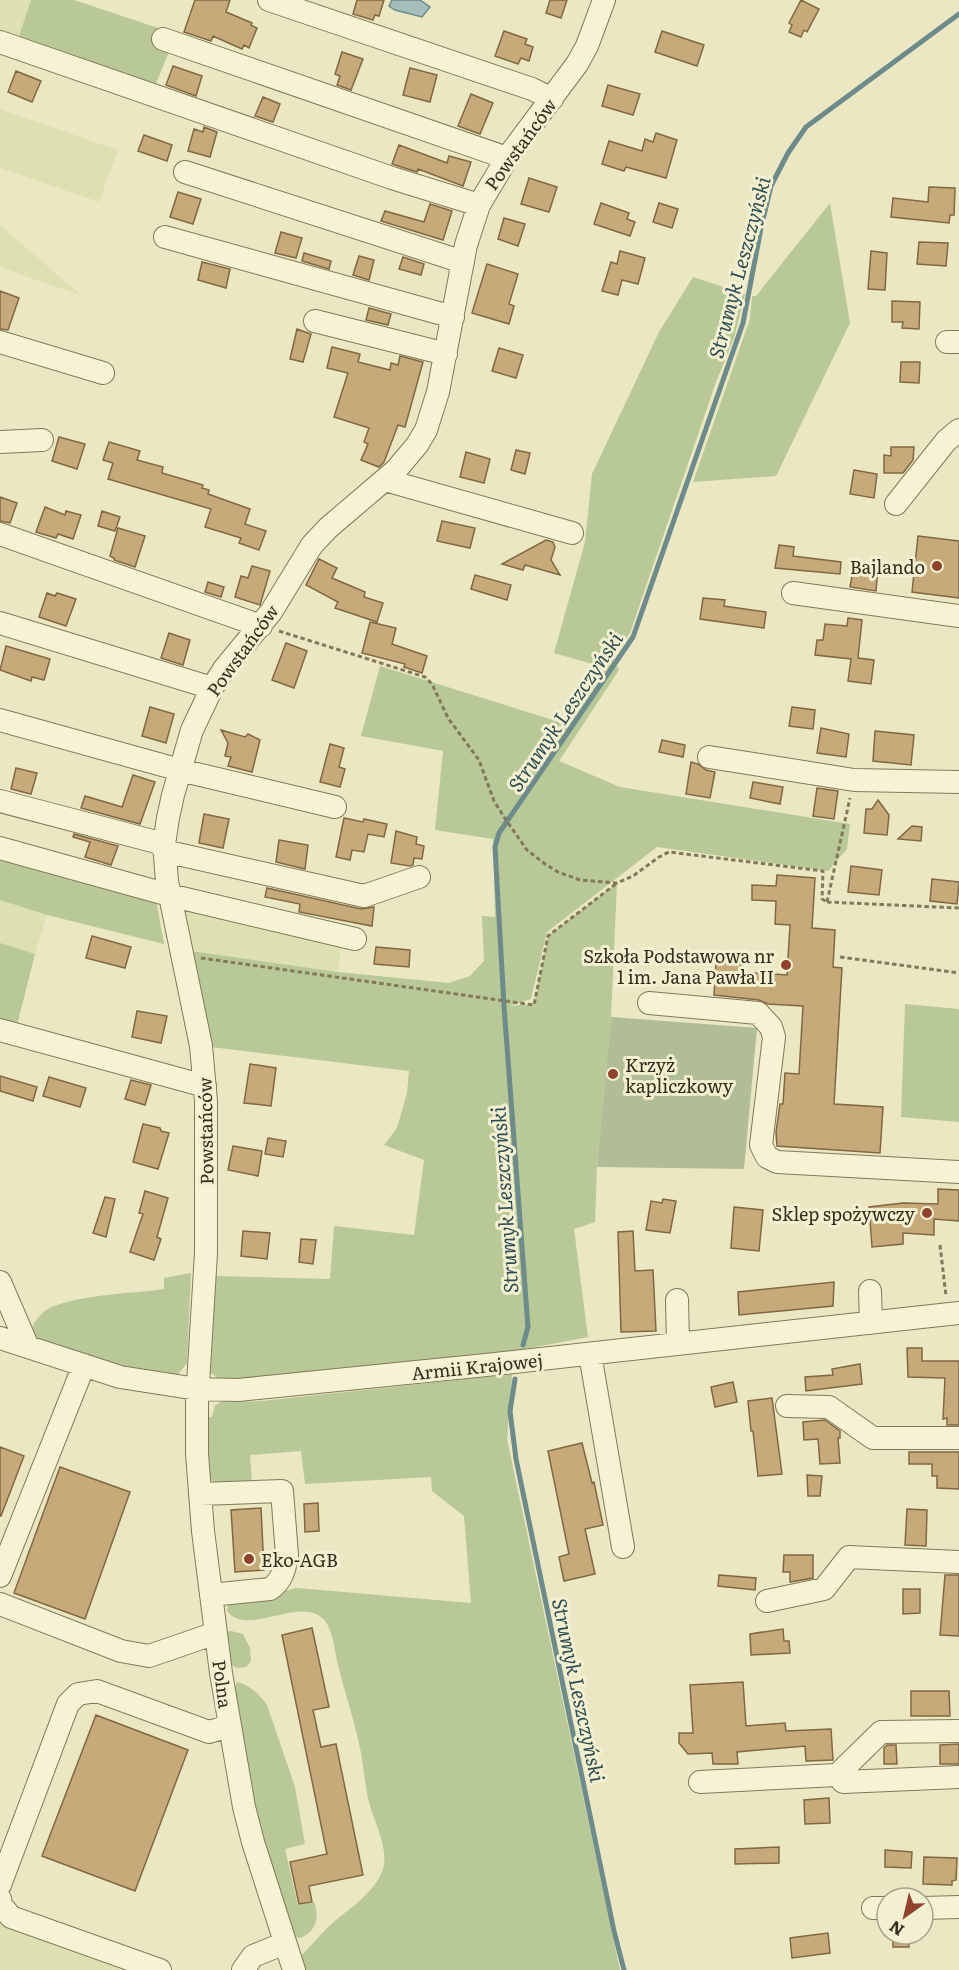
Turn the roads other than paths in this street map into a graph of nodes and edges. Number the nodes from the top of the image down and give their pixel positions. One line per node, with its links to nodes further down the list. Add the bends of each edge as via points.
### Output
1 (269, 0): 5 (street)
2 (604, 0): 5 (street, Powstańców, via 587,46)
3 (164, 39): 6 (street)
4 (0, 42): 8 (street)
5 (552, 99): 6 (street, Powstańców)
6 (507, 158): 8 (street, Powstańców)
7 (185, 172): 10 (street)
8 (479, 205): 10 (street, Powstańców)
9 (165, 237): 11 (street)
10 (463, 262): 11 (street, Powstańców)
11 (453, 317): 14 (street, Powstańców)
12 (315, 321): 14 (street)
13 (0, 342): 15 (street)
14 (446, 354): 19 (street, Powstańców, via 426,430)
15 (103, 373)
16 (959, 430): 20 (street)
17 (42, 440): 18 (street)
18 (0, 442)
19 (385, 480): 21 (street); 26 (street, Powstańców, via 312,545)
20 (896, 504)
21 (572, 533)
22 (0, 534): 26 (street)
23 (793, 593): 24 (street)
24 (959, 616)
25 (0, 623): 27 (street)
26 (261, 626): 27 (street, Powstańców)
27 (212, 688): 30 (street, Powstańców, via 192,730)
28 (0, 720): 30 (street)
29 (708, 757): 31 (street, via 854,780)
30 (180, 770): 33 (street); 35 (street, Powstańców)
31 (959, 782)
32 (0, 801): 35 (street)
33 (334, 807)
34 (0, 848): 37 (street)
35 (164, 848): 36 (street, via 364,896); 37 (street, Powstańców)
36 (419, 878)
37 (169, 895): 38 (street); 41 (street, Powstańców, via 201,1046)
38 (355, 939)
39 (649, 1003): 42 (street, via 758,1013 771,1027 774,1037 761,1145 766,1157 777,1162)
40 (0, 1030): 41 (street)
41 (205, 1086): 53 (street, Powstańców, via 206,1253)
42 (959, 1172)
43 (0, 1282): 50 (street)
44 (870, 1291): 47 (street)
45 (677, 1300): 49 (street)
46 (953, 1309): 47 (street, Armii Krajowej)
47 (871, 1323): 49 (street, Armii Krajowej)
48 (0, 1338): 50 (street, Armii Krajowej)
49 (678, 1344): 51 (street, Armii Krajowej)
50 (28, 1347): 52 (street, Armii Krajowej)
51 (591, 1354): 53 (street, Armii Krajowej, via 284,1386); 57 (street)
52 (84, 1365): 53 (street, Armii Krajowej, via 120,1377); 59 (street)
53 (197, 1389): 56 (street, Polna)
54 (787, 1406): 55 (street, via 829,1407 873,1438)
55 (959, 1438)
56 (200, 1494): 60 (street, Polna); 60 (street, via 282,1491 287,1555 278,1584 270,1589)
57 (623, 1547)
58 (959, 1562): 61 (street, via 849,1557 824,1589)
59 (0, 1576)
60 (211, 1596): 63 (street, Polna)
61 (767, 1601)
62 (0, 1604): 63 (street, via 121,1651 149,1656)
63 (216, 1633): 64 (street, Polna)
64 (229, 1726): 69 (street, via 209,1732 96,1691 78,1694 68,1704); 73 (street, Polna, via 253,1842)
65 (959, 1731): 67 (street, via 881,1732 837,1775)
66 (959, 1777): 68 (street)
67 (700, 1782)
68 (843, 1782)
69 (0, 1885)
70 (0, 1899): 74 (street, via 12,1917)
71 (959, 1907): 72 (street)
72 (935, 1908)
73 (285, 1943): 75 (street, via 253,1956); 76 (street, Polna)
74 (160, 1970)
75 (243, 1970)
76 (294, 1970)

